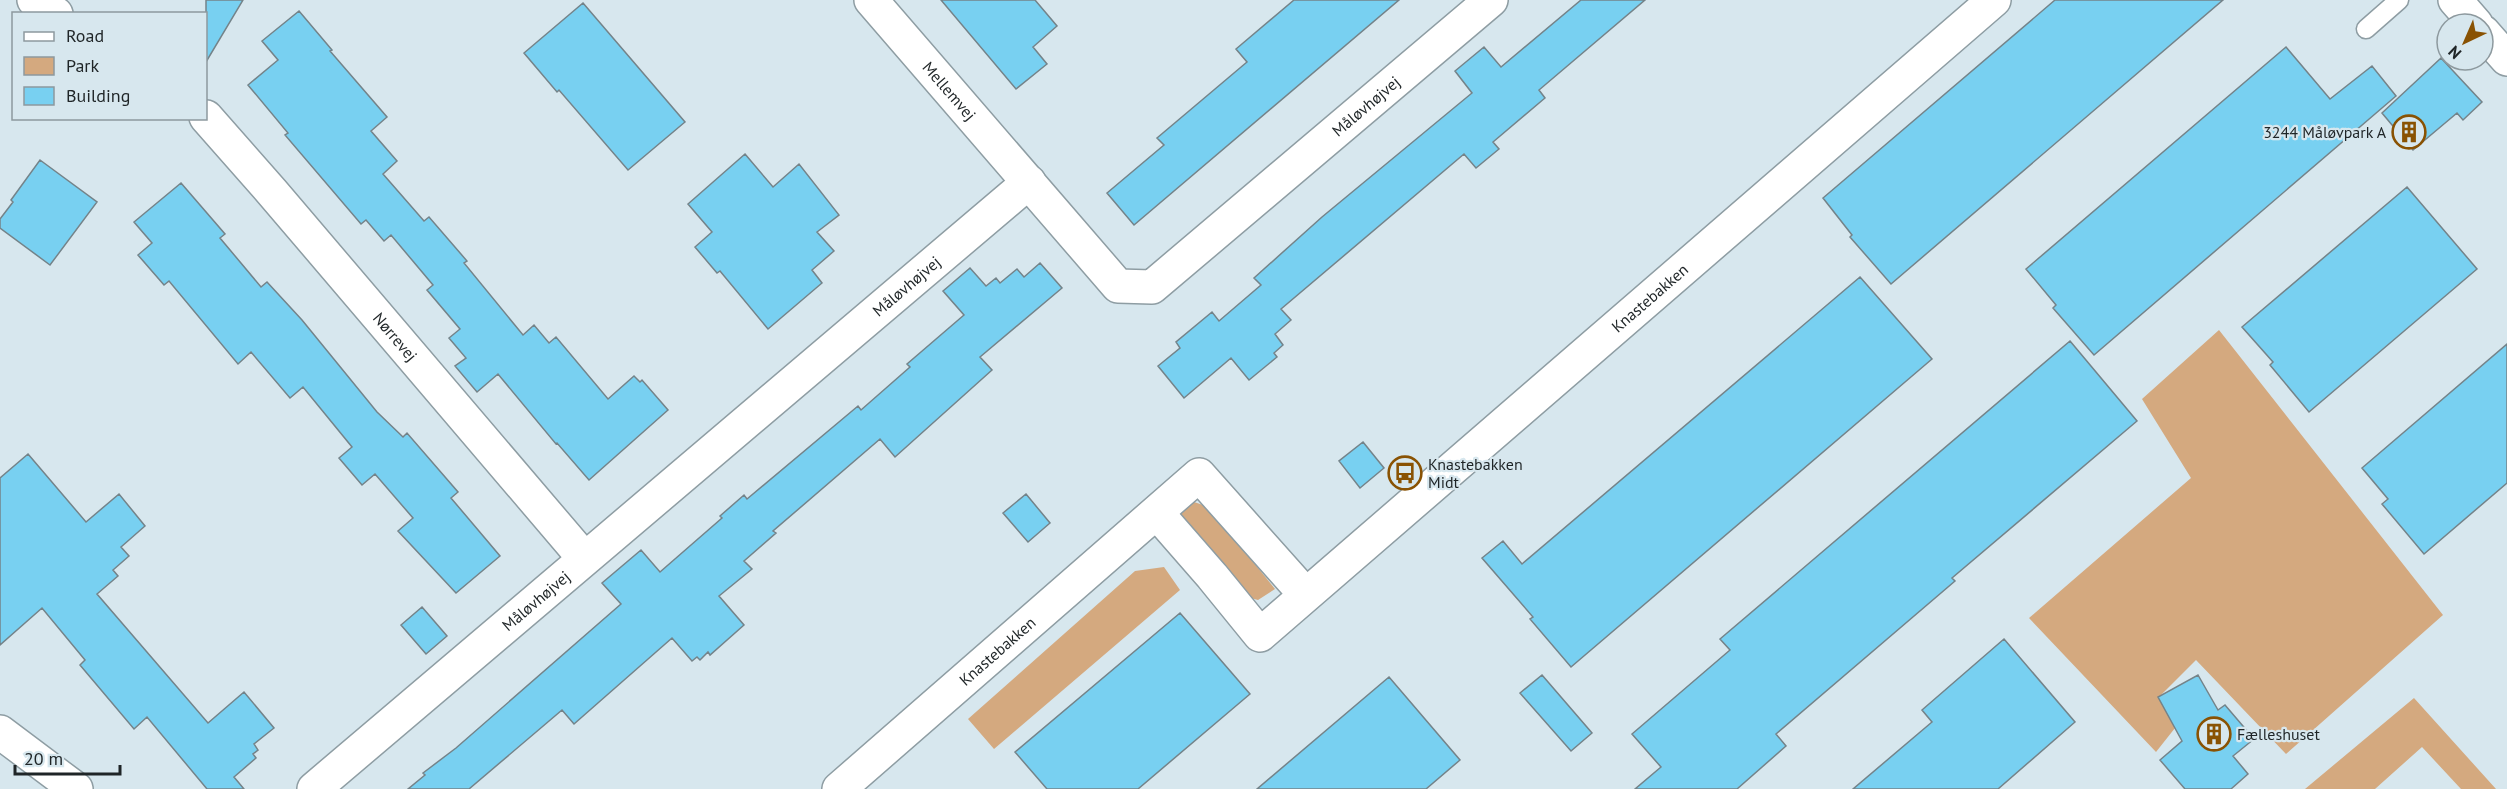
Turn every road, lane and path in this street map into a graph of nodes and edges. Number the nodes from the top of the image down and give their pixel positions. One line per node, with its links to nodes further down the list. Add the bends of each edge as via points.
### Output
1 (34, 0): 7 (street)
2 (871, 0): 13 (street, Mellemvej)
3 (1491, 0): 13 (street, Måløvhøjvej, via 1152,286 1118,286)
4 (1994, 0): 16 (street, Knastebakken)
5 (2399, 0): 9 (lane)
6 (2455, 0): 8 (street)
7 (53, 12)
8 (2466, 12)
9 (2366, 29)
10 (2495, 46): 11 (street)
11 (2507, 59)
12 (207, 118): 15 (street, Nørrevej)
13 (1029, 182): 15 (street, Måløvhøjvej)
14 (1157, 513): 16 (street, Knastebakken, via 1199,475); 16 (street, Knastebakken, via 1260,635); 20 (street, Knastebakken)
15 (584, 558): 19 (street, Måløvhøjvej)
16 (1305, 594)
17 (0, 732): 18 (street)
18 (76, 789)
19 (314, 789)
20 (839, 789)

